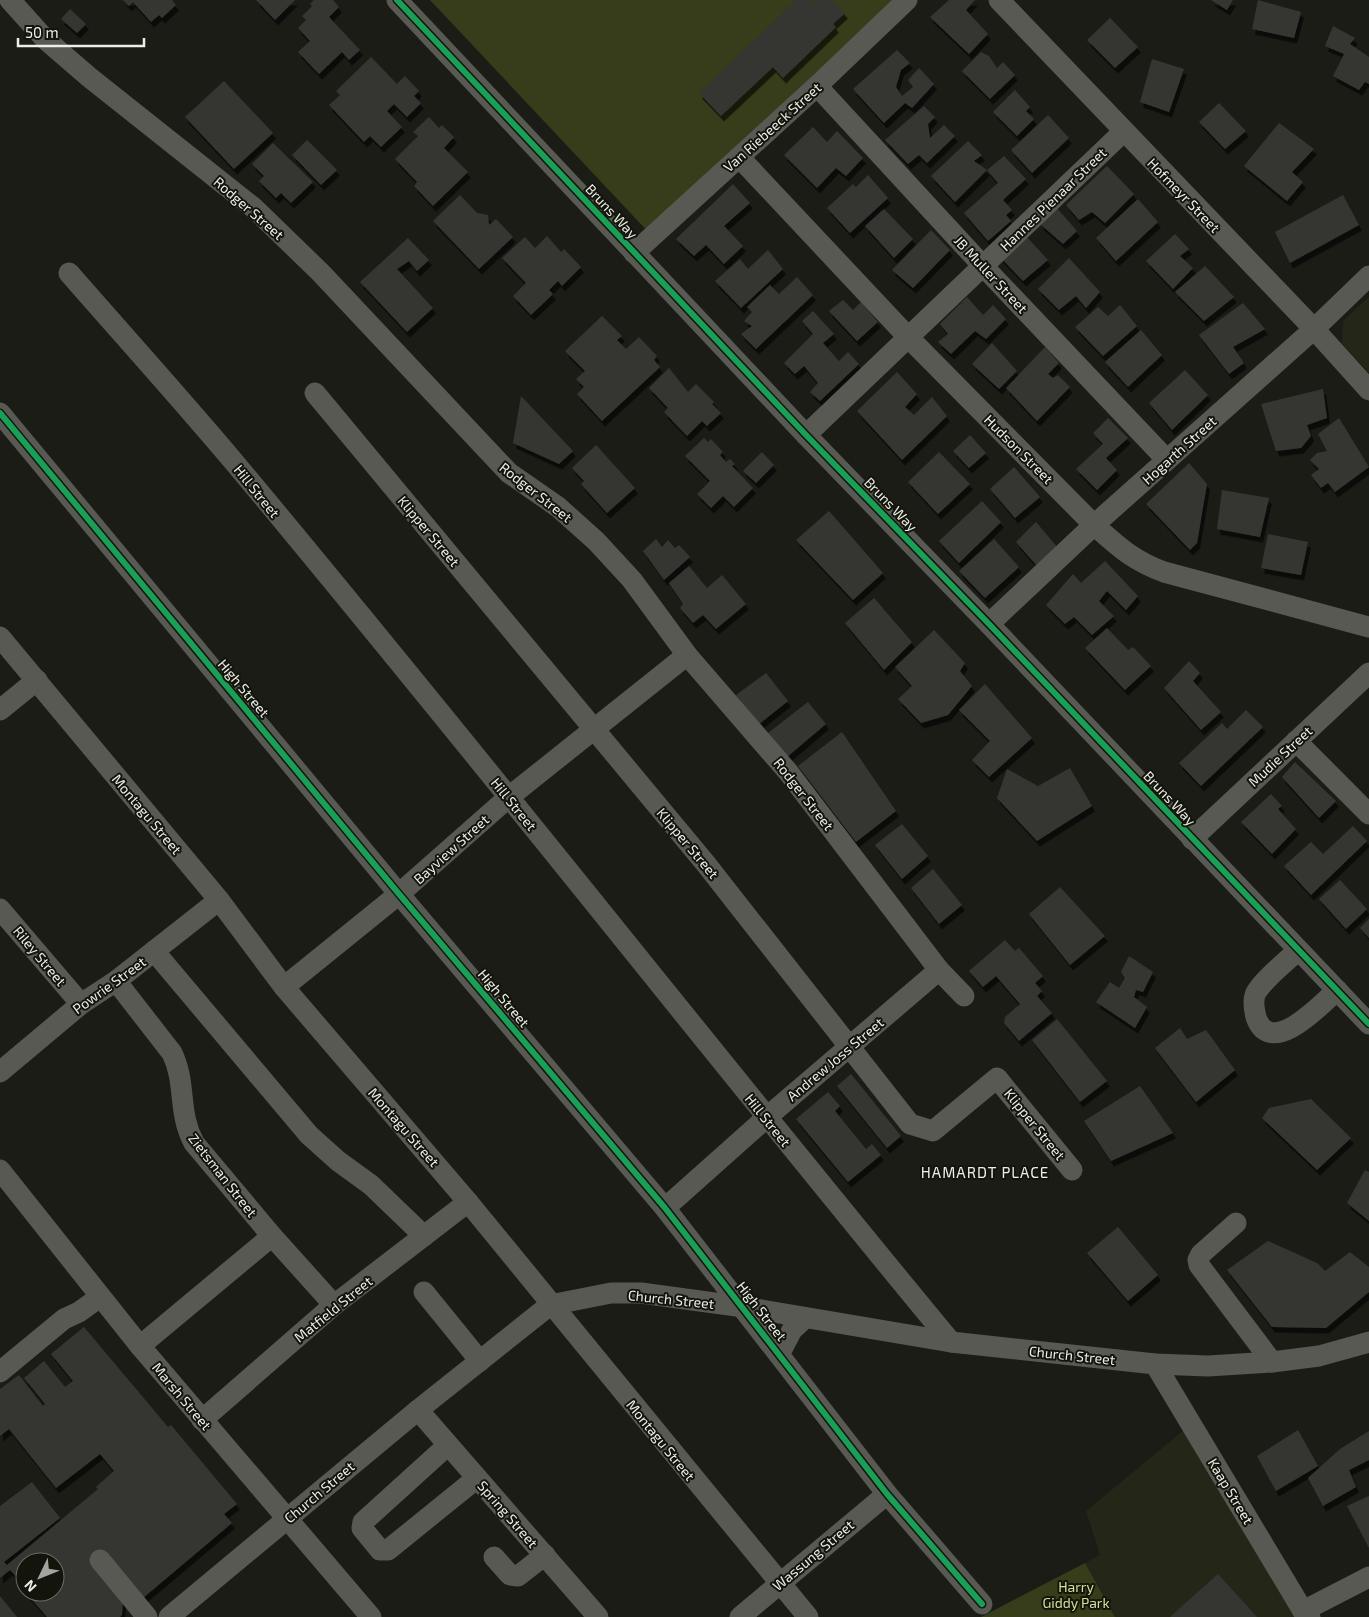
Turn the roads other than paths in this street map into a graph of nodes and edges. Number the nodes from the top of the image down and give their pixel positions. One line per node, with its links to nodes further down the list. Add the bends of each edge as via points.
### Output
1 (10, 0): 23 (street, Rodger Street, via 88,77 261,215 320,273 509,474 558,507 596,541 632,580)
2 (397, 0): 8 (street, Bruns Way)
3 (907, 0): 5 (street, Van Riebeeck Street)
4 (999, 0): 6 (street, Hofmeyr Street)
5 (817, 86): 7 (street, Van Riebeeck Street); 9 (street, JB Muller Street)
6 (1123, 132): 9 (street, Hannes Pienaar Street); 12 (street, Hofmeyr Street)
7 (739, 157): 8 (street, Van Riebeeck Street); 13 (street, Hudson Street)
8 (634, 253): 17 (street, Bruns Way)
9 (983, 266): 13 (street, Hannes Pienaar Street); 18 (street, JB Muller Street)
10 (69, 273): 29 (street, Hill Street, via 232,460)
11 (1369, 276): 12 (street, Hogarth Street)
12 (1314, 329): 14 (street, Hofmeyr Street); 18 (street, Hogarth Street)
13 (908, 337): 17 (street, Hannes Pienaar Street); 19 (street, Hudson Street)
14 (1369, 390)
15 (315, 393): 27 (street, Klipper Street)
16 (0, 414): 32 (street, High Street)
17 (806, 435): 20 (street, Bruns Way)
18 (1167, 460): 19 (street, Hogarth Street)
19 (1094, 525): 20 (street, Hogarth Street); 21 (street, Hudson Street, via 1126,554 1164,572)
20 (989, 624): 31 (street, Bruns Way)
21 (1369, 627)
22 (0, 637): 25 (street, Montagu Street)
23 (687, 655): 27 (street, Bayview Street); 37 (street, Rodger Street, via 789,773)
24 (1369, 674): 28 (street, Mudie Street)
25 (36, 680): 26 (street); 33 (street, Montagu Street)
26 (0, 710)
27 (594, 730): 29 (street, Bayview Street); 44 (street, Klipper Street, via 706,864)
28 (1296, 740): 30 (street); 31 (street, Mudie Street)
29 (508, 797): 32 (street, Bayview Street); 46 (street, Hill Street)
30 (1369, 814)
31 (1192, 839): 35 (street, Bruns Way)
32 (399, 894): 39 (street, Bayview Street); 50 (street, High Street)
33 (219, 900): 36 (street, Powrie Street); 39 (street, Montagu Street)
34 (0, 909): 42 (street, Riley Street)
35 (1298, 950): 40 (street, Bruns Way); 40 (street, via 1256,992 1253,1007 1259,1024 1268,1033 1282,1033)
36 (154, 951): 38 (street, Powrie Street); 53 (street, via 309,1135 371,1185)
37 (940, 970): 41 (street, Rodger Street); 44 (street, Andrew Joss Street)
38 (116, 981): 42 (street, Powrie Street); 52 (street, Zietsman Street, via 178,1065 185,1127 194,1142)
39 (284, 987): 49 (street, Montagu Street)
40 (1337, 990): 43 (street, Bruns Way)
41 (964, 996)
42 (81, 1004): 45 (street, Powrie Street)
43 (1368, 1022)
44 (849, 1047): 46 (street, Andrew Joss Street); 48 (street, Klipper Street, via 910,1124 933,1131 997,1078)
45 (0, 1072)
46 (766, 1118): 50 (street, Andrew Joss Street); 60 (street, Hill Street)
47 (0, 1170): 55 (street, Marsh Street)
48 (1072, 1170)
49 (468, 1202): 53 (street, Matfield Street); 57 (street, Montagu Street)
50 (665, 1208): 58 (street, High Street)
51 (1236, 1223): 65 (street, via 1201,1254 1199,1265)
52 (272, 1236): 56 (street, Zietsman Street); 62 (street)
53 (424, 1236): 56 (street, Matfield Street)
54 (424, 1292): 64 (street)
55 (100, 1297): 62 (street, Marsh Street); 67 (street, via 64,1319)
56 (334, 1305): 69 (street, Matfield Street)
57 (550, 1305): 58 (street, Church Street, via 611,1293); 64 (street, Church Street); 78 (street, Montagu Street)
58 (744, 1308): 59 (street, Church Street); 63 (street, High Street)
59 (805, 1318): 60 (street, Church Street); 63 (street, via 792,1330)
60 (951, 1342): 66 (street, Church Street)
61 (1369, 1342): 65 (street, Church Street, via 1318,1356)
62 (140, 1346): 69 (street, Marsh Street)
63 (780, 1354): 72 (street, High Street)
64 (480, 1361): 68 (street, Church Street)
65 (1272, 1362): 66 (street, Church Street, via 1208,1366)
66 (1155, 1364): 80 (street, Kaap Street)
67 (0, 1372)
68 (418, 1410): 70 (street, Spring Street); 73 (street, Church Street)
69 (202, 1420): 73 (street, Marsh Street)
70 (448, 1445): 71 (street, Spring Street); 71 (street, via 363,1522 362,1528 380,1550 388,1550)
71 (477, 1478): 74 (street, Spring Street)
72 (887, 1494): 78 (street, Wassung Street); 79 (street, High Street)
73 (287, 1518): 82 (street, Church Street); 83 (street, Marsh Street)
74 (545, 1555): 75 (street, via 518,1576 510,1575); 84 (street, Spring Street)
75 (494, 1557)
76 (100, 1560): 81 (street)
77 (1369, 1577): 80 (street)
78 (779, 1583): 85 (street, Wassung Street); 86 (street, Montagu Street)
79 (982, 1604)
80 (1307, 1614)
81 (147, 1617)
82 (169, 1617)
83 (371, 1617)
84 (598, 1617)
85 (740, 1617)
86 (808, 1617)

